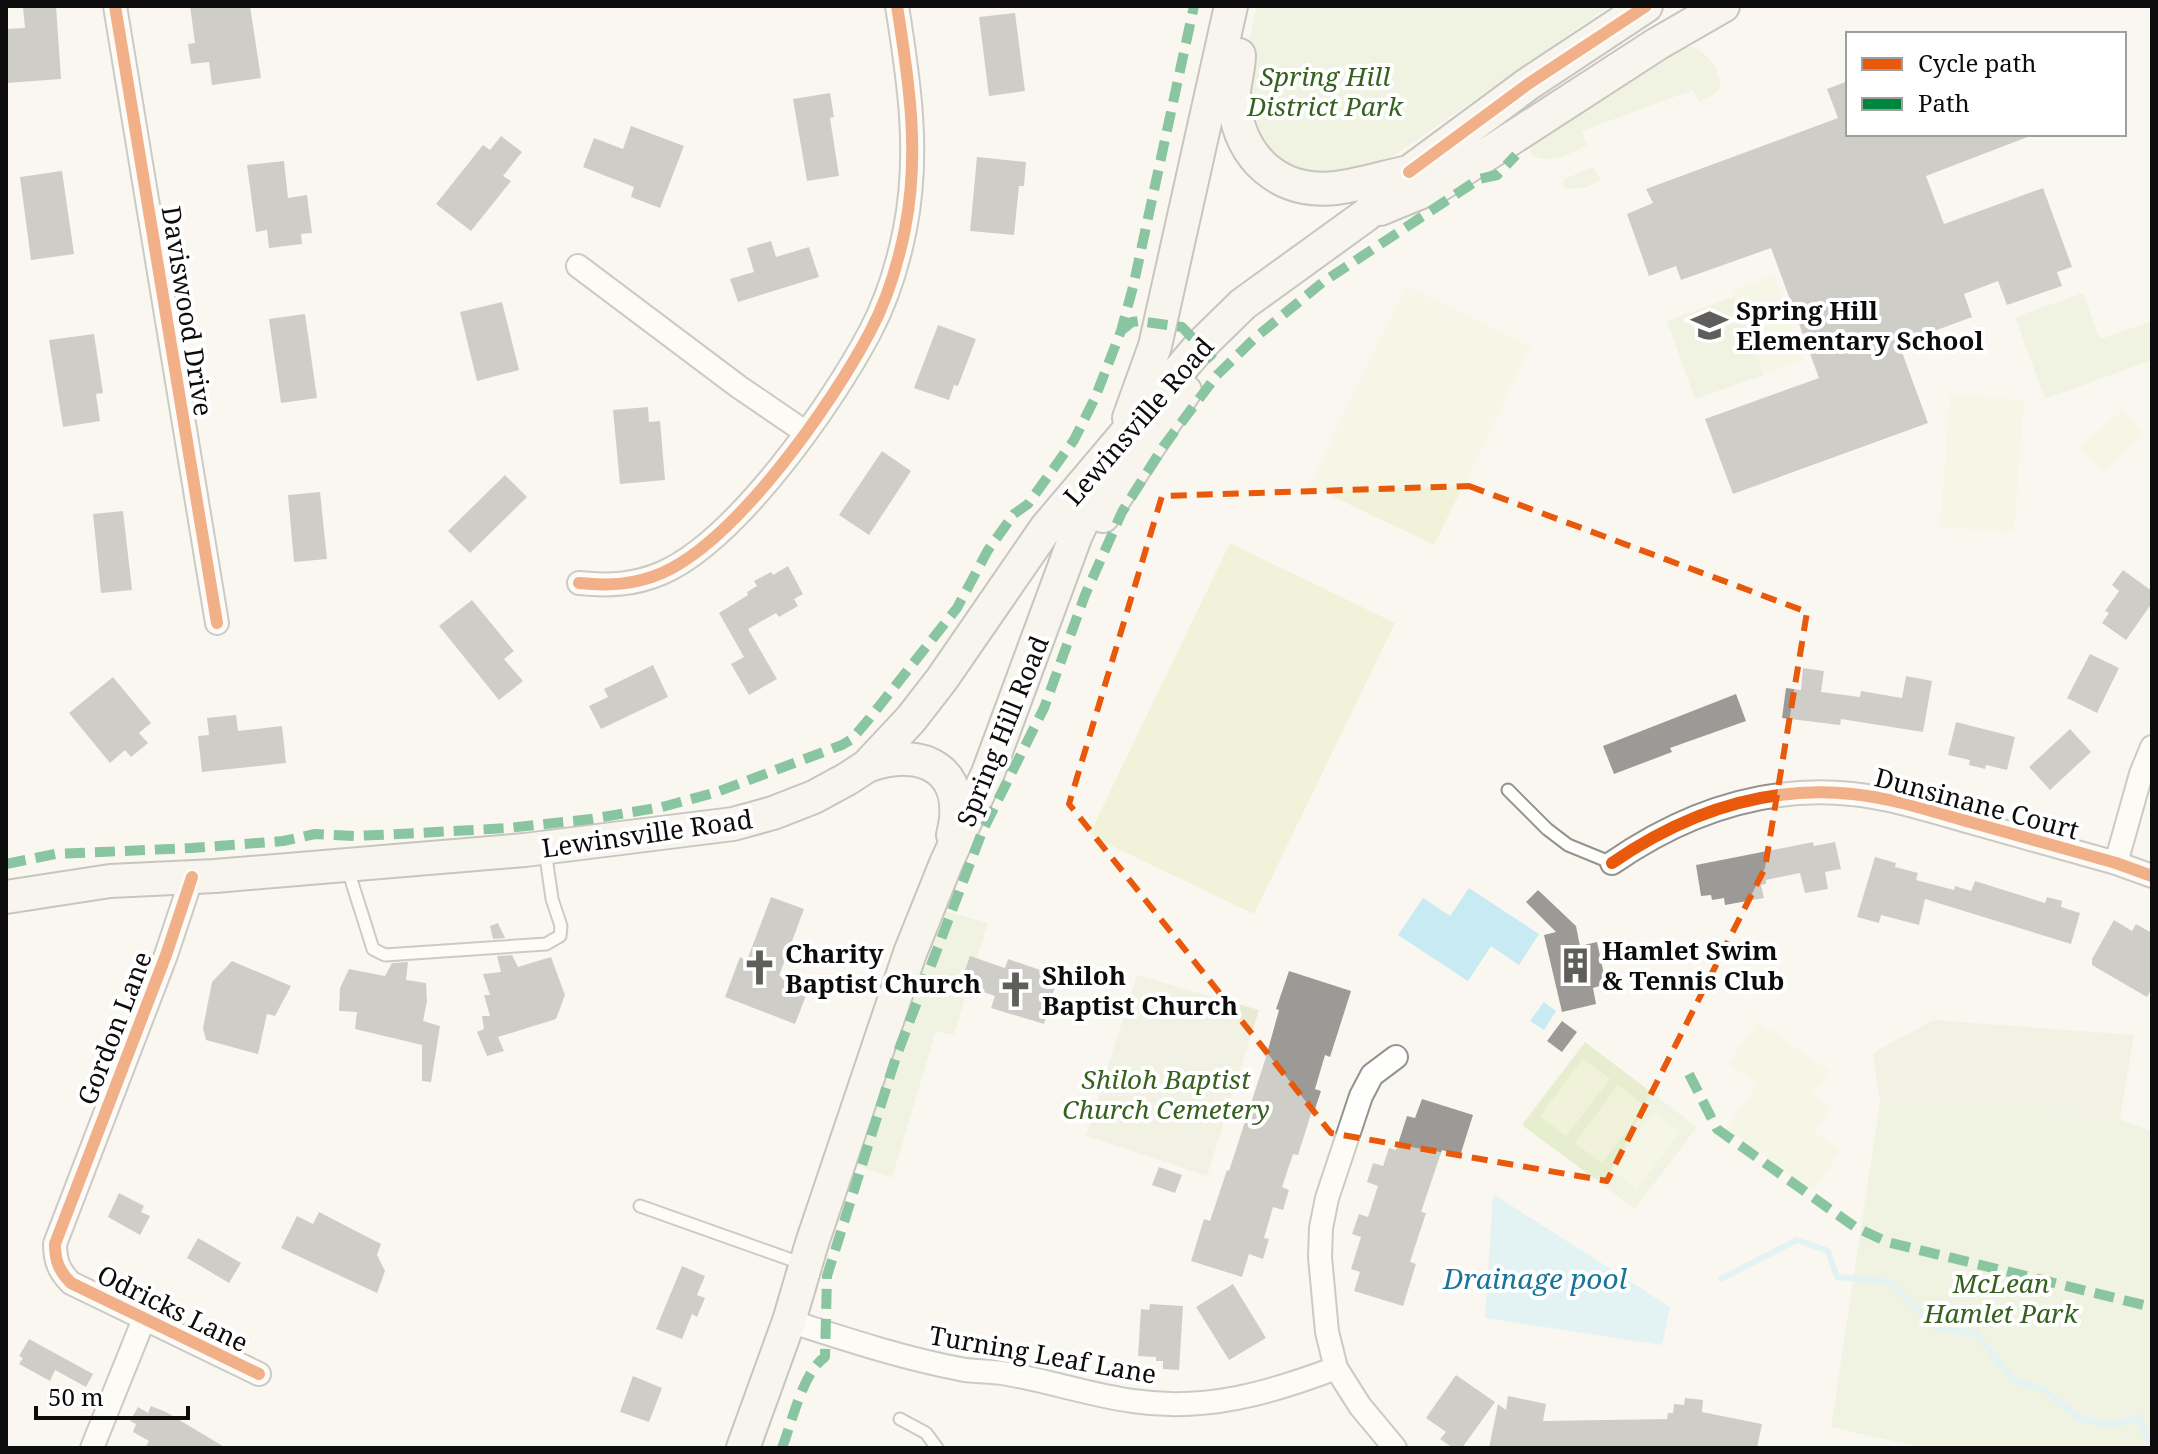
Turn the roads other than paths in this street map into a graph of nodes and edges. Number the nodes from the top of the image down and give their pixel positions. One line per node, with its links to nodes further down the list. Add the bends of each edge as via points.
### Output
1 (115, 6): 15 (street, Daviswood Drive)
2 (897, 6): 12 (street, via 913,115 914,158 905,228 894,276 871,330)
3 (1234, 6): 8 (main road, via 1239,62 1233,100 1247,149 1261,166 1300,185 1324,188); 13 (main road, Spring Hill Road, via 1155,346)
4 (1646, 6): 6 (main road, Lewinsville Road)
5 (1717, 8): 7 (main road, Lewinsville Road)
6 (1528, 84): 7 (main road, via 1510,112); 8 (main road, Lewinsville Road)
7 (1508, 142): 9 (main road, Lewinsville Road, via 1441,184)
8 (1409, 172): 9 (main road, Lewinsville Road)
9 (1366, 215): 11 (main road, Lewinsville Road)
10 (578, 266): 12 (street)
11 (1243, 304): 13 (main road, Lewinsville Road, via 1186,361); 16 (main road, via 1106,510)
12 (805, 432): 14 (street, via 737,516 688,558 640,581 613,586)
13 (1120, 441): 16 (main road, Spring Hill Road, via 1076,535); 18 (main road, Lewinsville Road, via 1032,545 911,719)
14 (579, 583)
15 (217, 623)
16 (1043, 628): 21 (main road, Spring Hill Road, via 988,773)
17 (2152, 747): 23 (street)
18 (867, 766): 20 (main road, Lewinsville Road, via 814,797 733,824); 21 (main road, via 914,757 944,773 957,805)
19 (1508, 790): 22 (lane, via 1568,845)
20 (545, 848): 24 (main road, Lewinsville Road); 24 (lane, via 561,926 560,936 546,944 385,955 373,949)
21 (947, 861): 31 (main road, Spring Hill Road, via 910,953)
22 (1612, 863): 23 (street, Dunsinane Court, via 1706,812 1745,800 1812,792 1892,800)
23 (2116, 863): 25 (street, Dunsinane Court)
24 (347, 865): 26 (main road, Lewinsville Road)
25 (2152, 876)
26 (192, 877): 27 (main road, Lewinsville Road, via 110,881); 29 (street, Gordon Lane)
27 (6, 897)
28 (1396, 1057): 34 (street, via 1372,1075 1361,1096 1321,1228 1322,1296)
29 (75, 1193): 32 (street, Odricks Lane, via 55,1244 61,1272 71,1283)
30 (640, 1206): 31 (lane)
31 (807, 1265): 33 (main road, Spring Hill Road)
32 (144, 1319): 35 (street, Odricks Lane); 37 (street)
33 (789, 1321): 34 (street, Turning Leaf Lane, via 927,1362 1156,1404 1234,1400); 38 (main road, Spring Hill Road)
34 (1336, 1368): 40 (street)
35 (259, 1374)
36 (900, 1419): 39 (lane, via 926,1433)
37 (92, 1448)
38 (743, 1448)
39 (937, 1448)
40 (1395, 1448)

